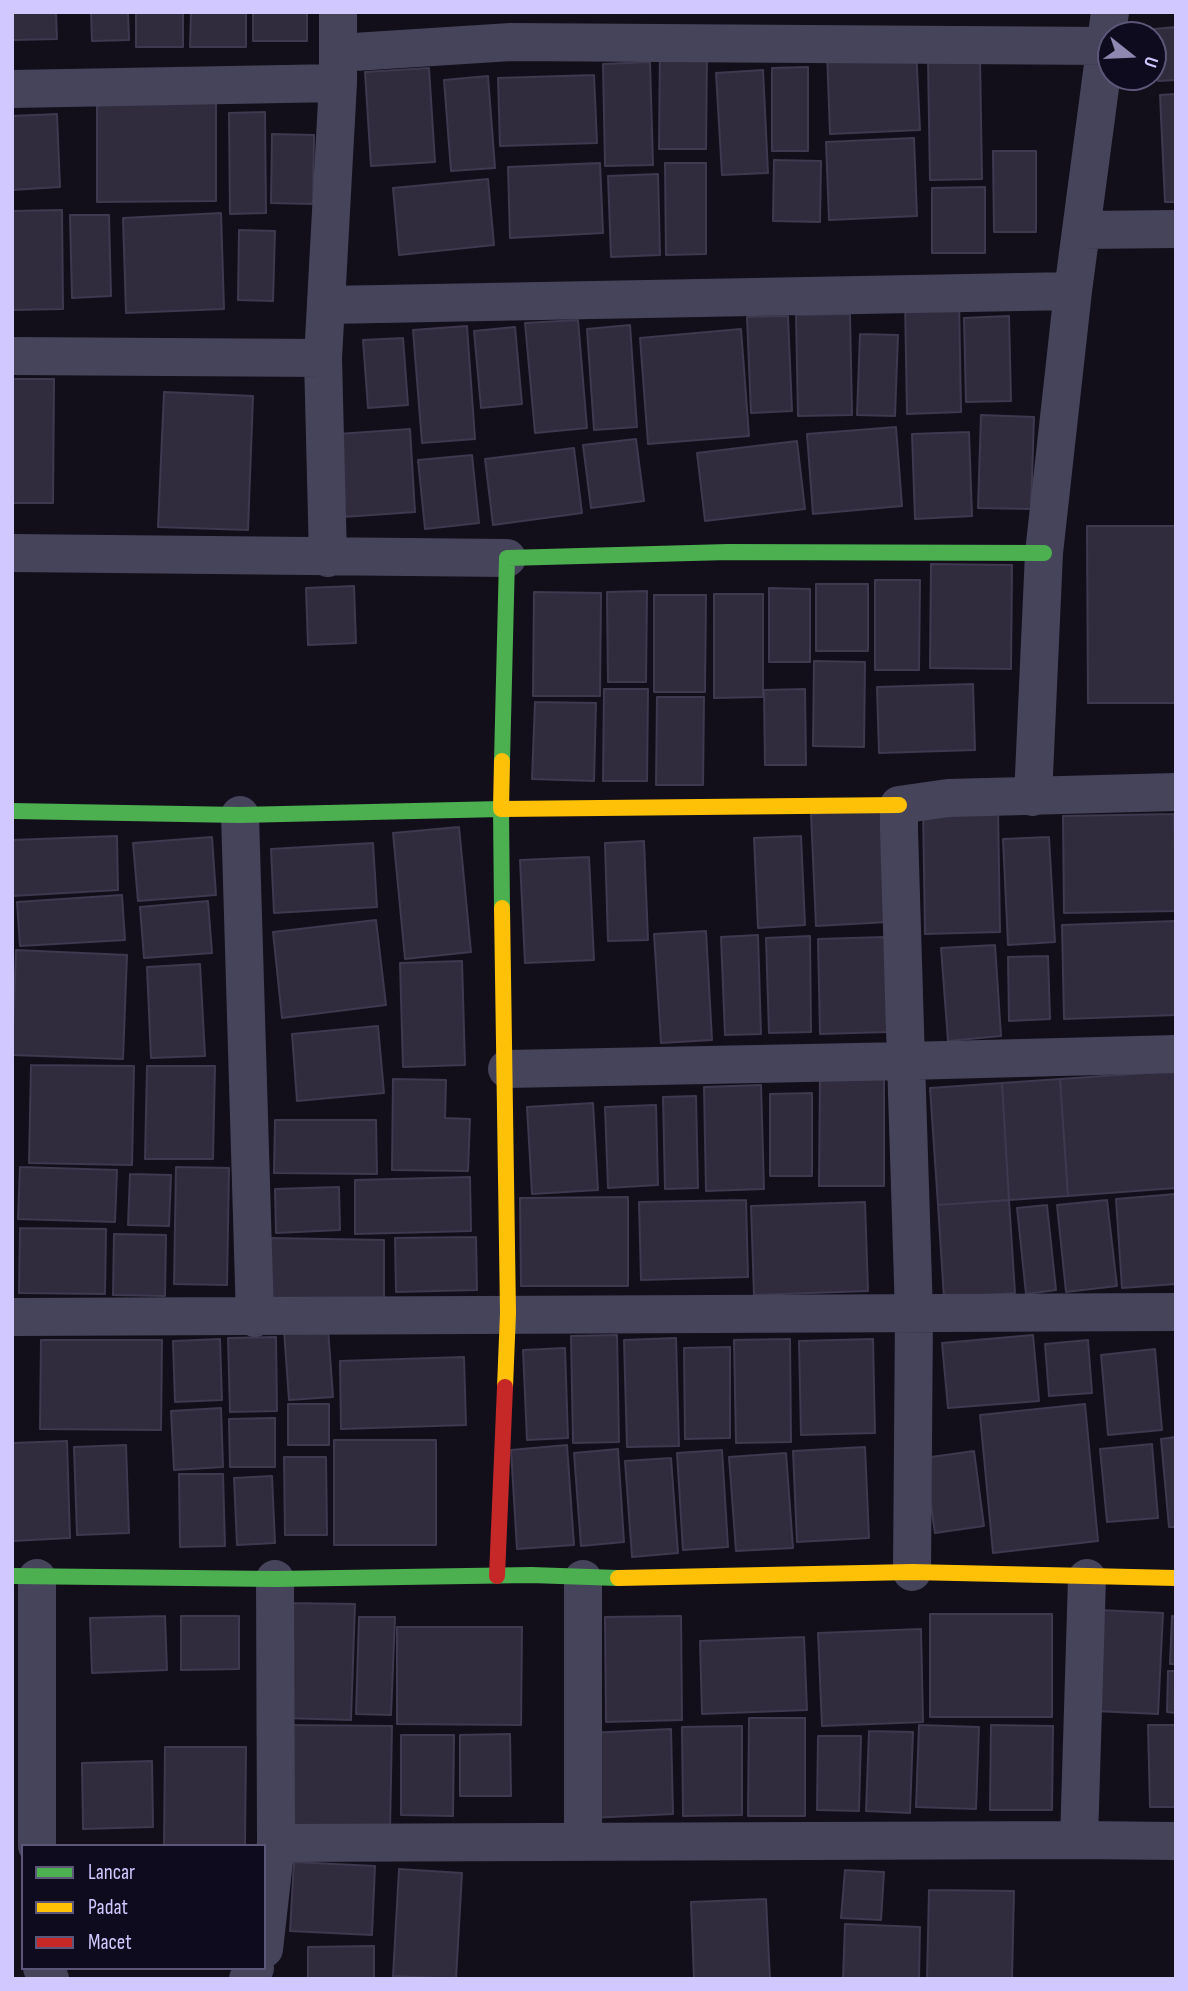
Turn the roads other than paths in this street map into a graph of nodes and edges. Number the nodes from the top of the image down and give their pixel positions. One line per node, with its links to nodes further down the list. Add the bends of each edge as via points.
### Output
1 (338, 12): 3 (street)
2 (1097, 29): 3 (street, via 511,42)
3 (338, 68): 4 (street); 9 (street)
4 (12, 89)
5 (1101, 91): 7 (street)
6 (1176, 229): 7 (street)
7 (1083, 230): 8 (street)
8 (1073, 291): 9 (street); 13 (street)
9 (327, 305): 11 (street)
10 (12, 356): 11 (street)
11 (323, 358): 14 (street)
12 (12, 553): 14 (street)
13 (1044, 553): 15 (street, via 741,552); 17 (street)
14 (328, 558): 15 (street)
15 (507, 558): 19 (street)
16 (1176, 792): 17 (street)
17 (1033, 797): 18 (street, via 948,798)
18 (900, 805): 19 (street); 23 (street)
19 (502, 809): 21 (street); 24 (street)
20 (12, 811): 21 (street)
21 (240, 815): 29 (street)
22 (1176, 1054): 23 (street)
23 (906, 1061): 24 (street); 27 (street)
24 (507, 1069): 26 (street)
25 (1176, 1312): 27 (street)
26 (508, 1313): 27 (street); 29 (street); 31 (street)
27 (914, 1314): 30 (street)
28 (12, 1317): 29 (street)
29 (255, 1318)
30 (912, 1572): 33 (street); 34 (street)
31 (498, 1576): 33 (street); 36 (street)
32 (25, 1577): 36 (street); 41 (street)
33 (583, 1578): 39 (street)
34 (1087, 1578): 35 (street); 37 (street)
35 (1176, 1578)
36 (275, 1579): 40 (street)
37 (1079, 1840): 38 (street); 39 (street)
38 (1176, 1841)
39 (583, 1842): 40 (street)
40 (276, 1843): 42 (street)
41 (37, 1844)
42 (266, 1931)

